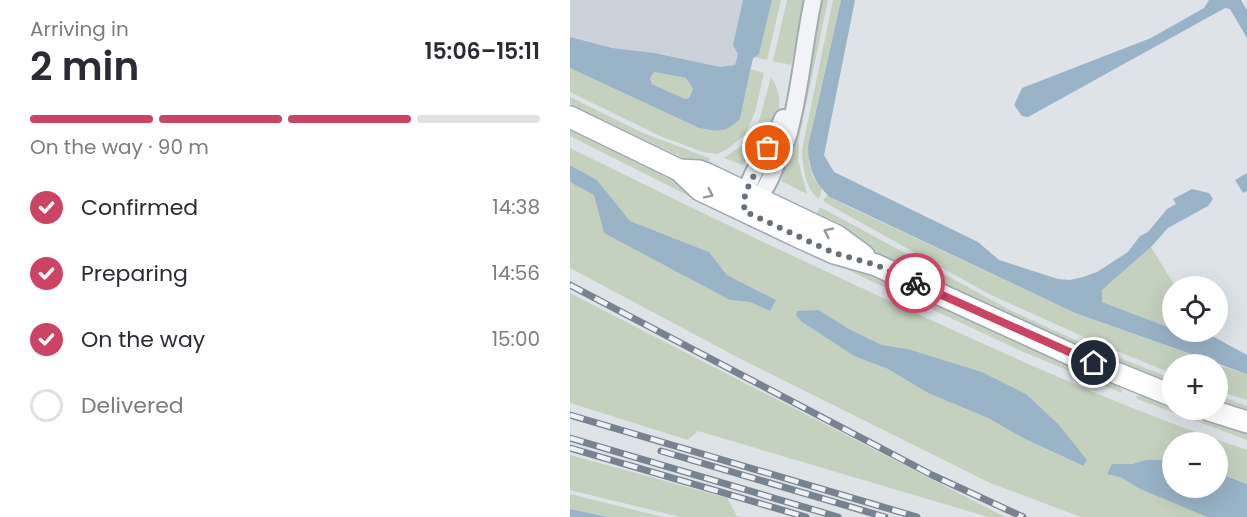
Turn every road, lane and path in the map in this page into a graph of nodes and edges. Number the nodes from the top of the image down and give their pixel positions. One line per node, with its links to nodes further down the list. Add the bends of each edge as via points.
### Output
1 (813, 0): 3 (street, via 790,130 770,179)
2 (570, 117): 3 (main road, via 679,170 700,190)
3 (749, 201): 4 (main road, via 834,253 876,265 1072,355)
4 (1162, 392)
5 (1228, 416): 6 (main road)
6 (1247, 422)

